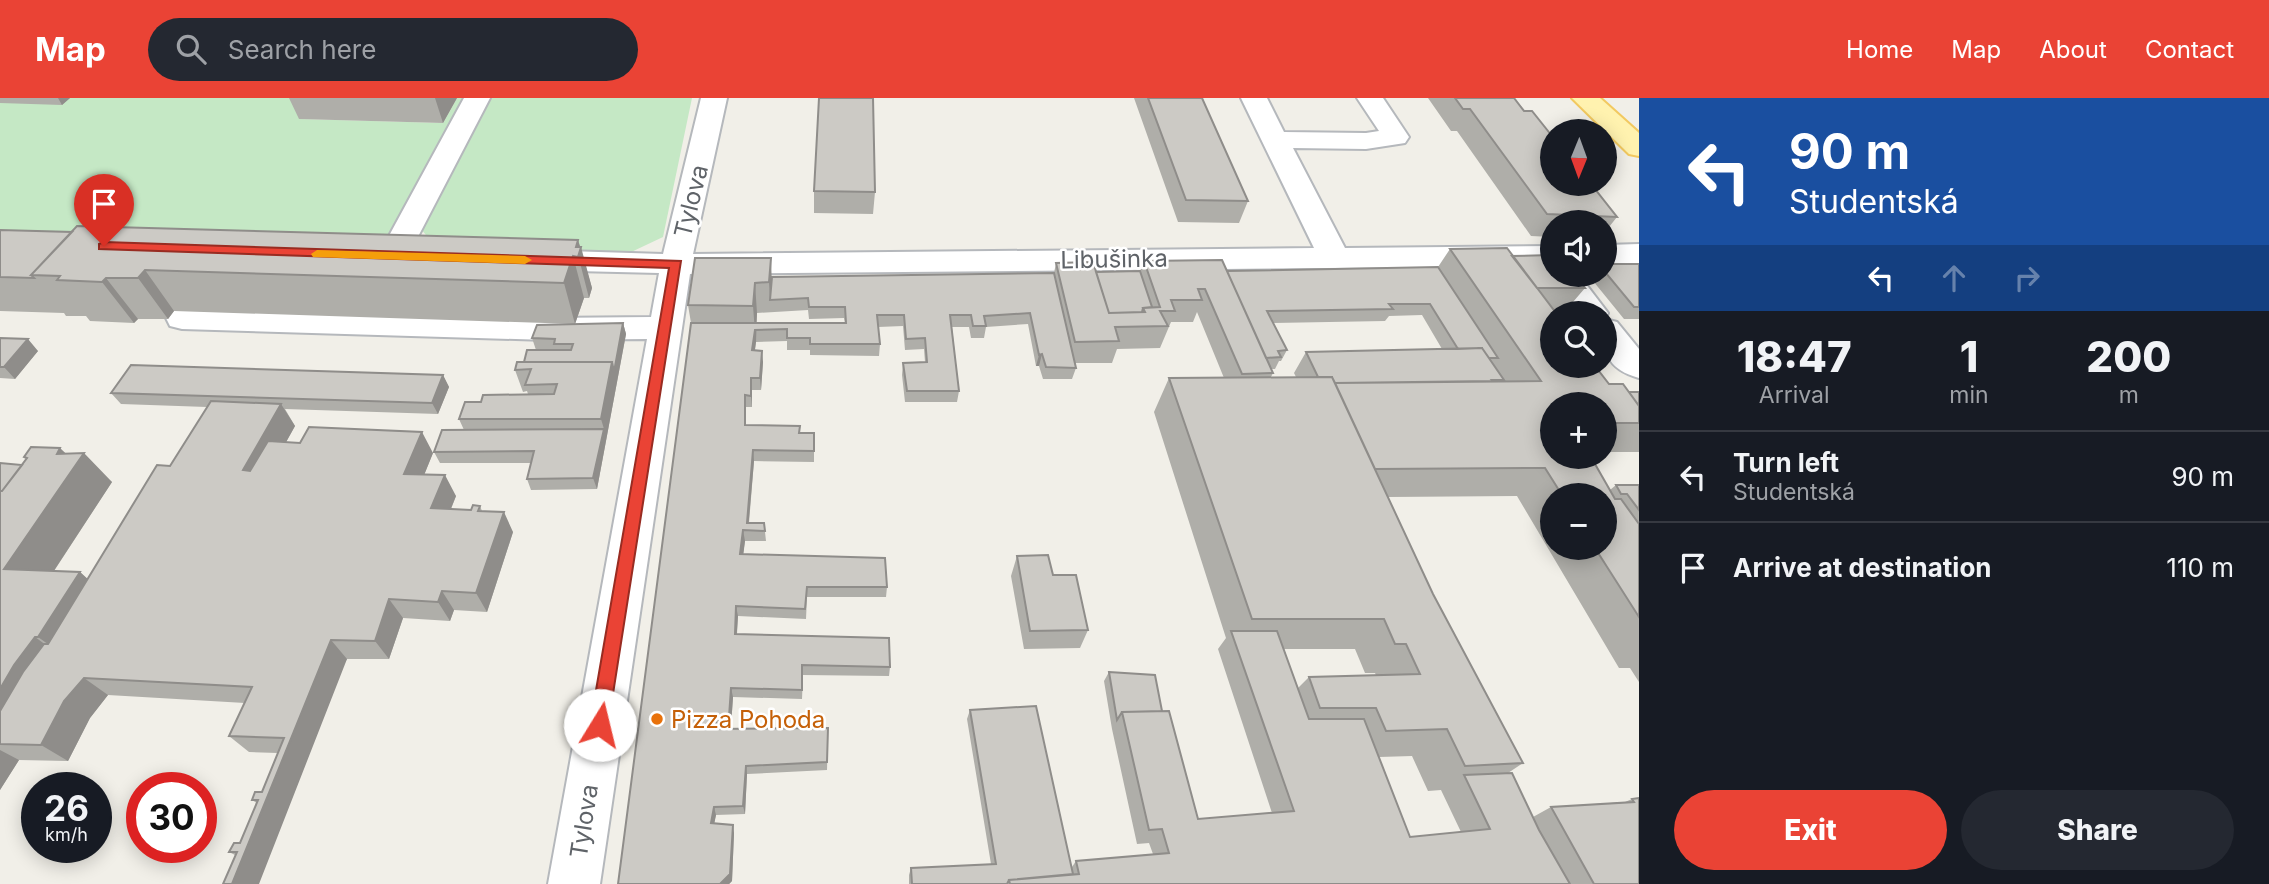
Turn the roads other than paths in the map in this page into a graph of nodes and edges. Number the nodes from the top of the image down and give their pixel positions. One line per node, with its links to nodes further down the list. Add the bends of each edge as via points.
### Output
1 (477, 98): 10 (street)
2 (714, 98): 14 (street, Tylova)
3 (1254, 98): 6 (street)
4 (1370, 98): 6 (street, via 1396,137)
5 (1585, 98): 7 (main road)
6 (1275, 140): 11 (street)
7 (1639, 148)
8 (1639, 254): 9 (street)
9 (1617, 255)
10 (393, 256)
11 (1334, 257): 13 (street, Libušinka); 14 (street, Libušinka)
12 (499, 259): 14 (street, Libušinka)
13 (1540, 262)
14 (676, 264): 18 (street, Tylova)
15 (1572, 287): 16 (street)
16 (1583, 301)
17 (182, 318): 18 (street)
18 (666, 328): 21 (street, Tylova)
19 (1617, 345): 20 (street)
20 (1639, 366)
21 (573, 884)

